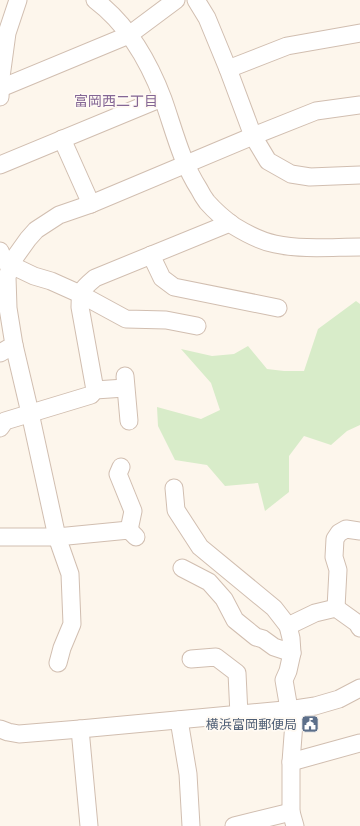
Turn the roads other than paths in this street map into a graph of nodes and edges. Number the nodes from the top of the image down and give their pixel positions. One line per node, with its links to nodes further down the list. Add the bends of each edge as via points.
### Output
1 (18, 0): 8 (street, via 7,33)
2 (95, 0): 6 (street)
3 (176, 0): 6 (street)
4 (196, 0): 7 (street, via 207,18)
5 (360, 33): 7 (street, via 287,46)
6 (129, 35): 8 (street); 9 (street, via 145,58)
7 (228, 69): 11 (street)
8 (1, 85)
9 (162, 98): 12 (street); 13 (street)
10 (360, 105): 11 (street, via 316,110)
11 (253, 136): 13 (street); 15 (street, via 268,161 291,174 310,177)
12 (62, 139): 14 (street); 16 (street)
13 (185, 164): 16 (street); 17 (street, via 206,201)
14 (0, 165)
15 (360, 175)
16 (91, 204): 21 (street, via 59,215 36,230 28,238)
17 (230, 223): 18 (street, via 248,235 295,248); 20 (street)
18 (360, 247)
19 (0, 251): 21 (street)
20 (151, 255): 22 (street, via 95,278); 23 (street, via 162,278 174,287)
21 (6, 276): 22 (street, via 34,276); 25 (street)
22 (80, 294): 24 (street, via 126,318 166,320); 26 (street, via 80,307)
23 (278, 308)
24 (197, 326)
25 (7, 349): 27 (street)
26 (95, 390): 27 (street, via 91,395); 28 (street, via 125,382)
27 (30, 413): 29 (street, via 5,421); 34 (street)
28 (129, 421)
29 (0, 428)
30 (121, 467): 34 (street, via 118,474 133,511 132,534)
31 (174, 488): 37 (street, via 176,510 200,547 274,608)
32 (360, 531): 36 (street, via 346,529 335,539 334,557 338,570)
33 (0, 537): 34 (street)
34 (57, 537): 41 (street, via 70,574 72,624)
35 (182, 568): 39 (street, via 209,582 224,599 235,620 256,637)
36 (336, 608): 37 (street, via 315,613); 38 (street)
37 (288, 626): 39 (street)
38 (360, 628)
39 (292, 653): 43 (street, via 284,680)
40 (191, 659): 44 (street, via 216,657 237,673)
41 (58, 663)
42 (360, 688): 43 (street, via 339,699)
43 (292, 709): 44 (street); 49 (street)
44 (239, 715): 45 (street)
45 (179, 720): 46 (street); 52 (street, via 188,774)
46 (80, 729): 47 (street); 51 (street)
47 (3, 736)
48 (360, 743): 49 (street)
49 (291, 762): 50 (street)
50 (293, 819): 53 (street)
51 (89, 826)
52 (191, 826)
53 (234, 826)

